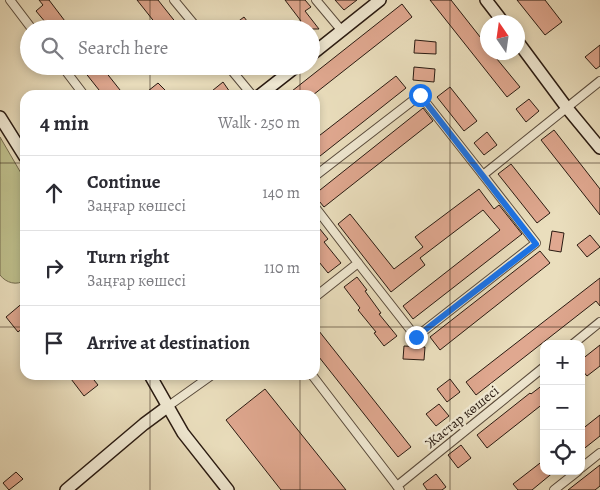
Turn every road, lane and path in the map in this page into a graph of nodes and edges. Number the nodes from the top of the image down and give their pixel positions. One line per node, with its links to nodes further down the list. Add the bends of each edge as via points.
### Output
1 (10, 0): 7 (street)
2 (174, 0): 8 (street)
3 (316, 0): 9 (street)
4 (380, 0): 9 (street)
5 (486, 0): 6 (street)
6 (497, 15)
7 (25, 20)
8 (191, 20)
9 (342, 31): 10 (street)
10 (320, 48)
11 (525, 51): 19 (street)
12 (69, 75): 16 (street)
13 (235, 75): 17 (street)
14 (286, 75): 18 (street)
15 (600, 81): 19 (street)
16 (80, 90)
17 (248, 90)
18 (266, 90)
19 (567, 108): 21 (street); 24 (street)
20 (0, 117): 22 (street)
21 (600, 148)
22 (20, 149)
23 (320, 172): 24 (street, via 420,95)
24 (483, 175): 26 (street, via 536,244 416,337)
25 (320, 214): 26 (street)
26 (358, 263): 27 (street)
27 (320, 293)
28 (600, 322): 29 (street)
29 (578, 340)
30 (540, 370): 38 (street, Жастар көшесі)
31 (153, 380): 34 (street)
32 (205, 380): 34 (street)
33 (316, 380): 38 (street)
34 (167, 407): 39 (street); 40 (street, via 183,433)
35 (600, 453): 36 (street)
36 (585, 465)
37 (573, 475): 41 (street)
38 (399, 488)
39 (66, 490)
40 (228, 490)
41 (554, 490)

